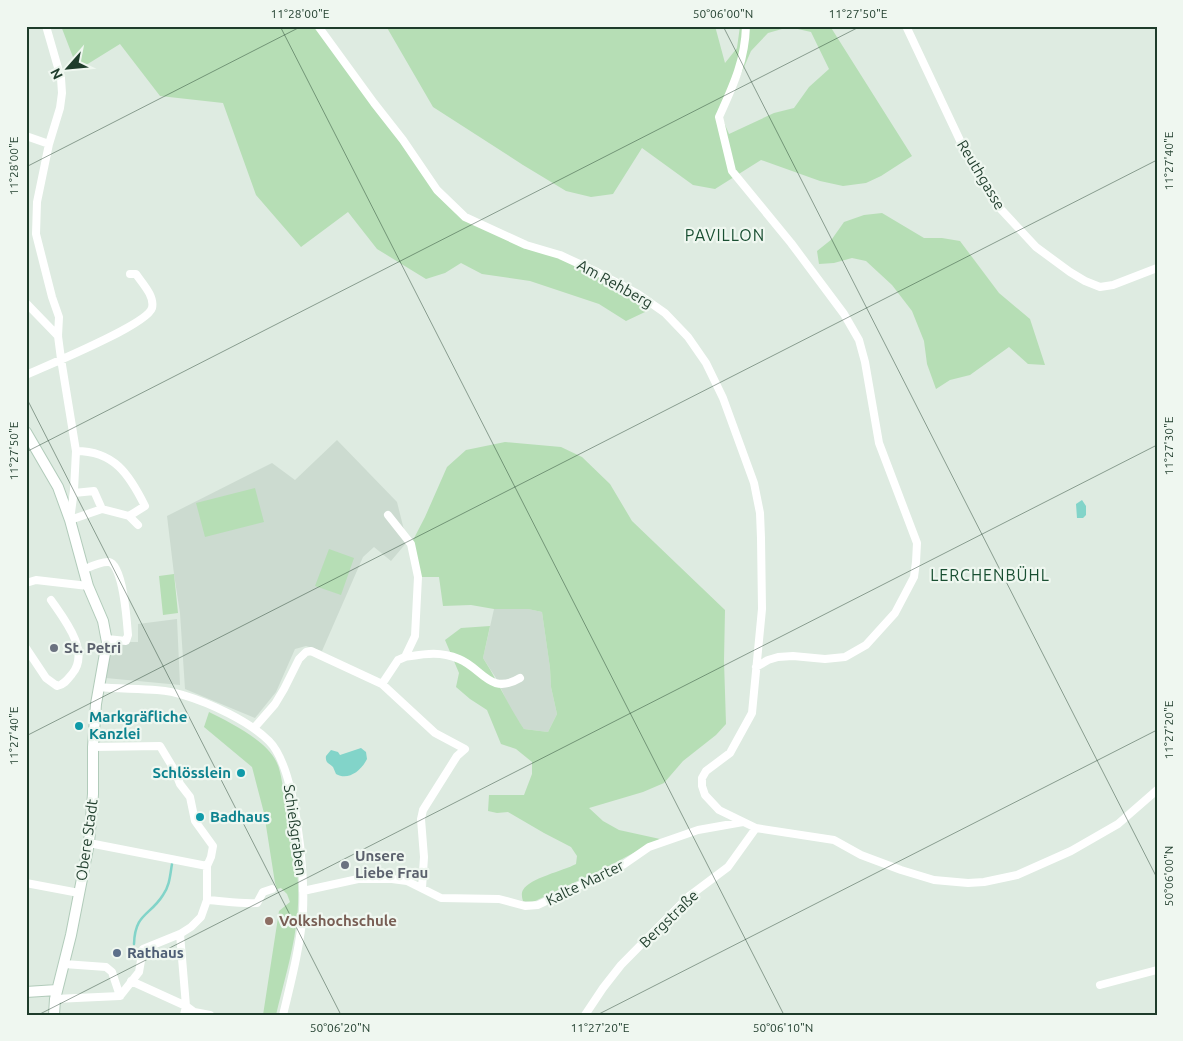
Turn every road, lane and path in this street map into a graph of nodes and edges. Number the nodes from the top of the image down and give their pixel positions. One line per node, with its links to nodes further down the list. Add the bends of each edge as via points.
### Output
1 (46, 26): 6 (street, via 61,78 62,93)
2 (318, 26): 29 (street, Am Rehberg, via 404,140 437,190 465,217 526,245 560,255 638,294 665,313 688,337 706,363 738,437 754,483 760,513 762,609)
3 (746, 26): 29 (street, via 739,71 719,117 732,171 791,243 844,314 859,340 879,443 917,543 914,577 895,613 866,645 845,657 778,657)
4 (906, 26): 7 (street, Reuthgasse, via 965,151 996,204 1036,248 1070,272 1100,287)
5 (26, 136): 6 (street)
6 (49, 144): 10 (street, via 37,202 36,224 38,244 59,317)
7 (1157, 268)
8 (130, 274): 11 (street, via 136,274 150,296 149,315)
9 (26, 303): 10 (street)
10 (58, 336): 11 (street)
11 (61, 359): 12 (street); 14 (street)
12 (26, 374)
13 (26, 432): 15 (street)
14 (76, 451): 16 (street); 19 (street, via 90,451 122,468 145,506)
15 (58, 487): 16 (street); 20 (street)
16 (74, 492): 17 (street, via 94,491); 20 (street)
17 (102, 509): 19 (street); 20 (street)
18 (388, 514): 28 (street, via 411,544 418,577 415,636)
19 (129, 516): 21 (street)
20 (70, 520): 22 (street)
21 (138, 525)
22 (83, 570): 24 (street); 26 (street, via 111,562 118,573 123,588 128,635 126,640)
23 (26, 583): 24 (street, via 36,580)
24 (88, 586): 26 (street)
25 (51, 600): 27 (street, via 80,652 78,668 57,686 46,678)
26 (107, 639): 32 (street, Obere Stadt)
27 (26, 648)
28 (405, 657): 30 (street, via 432,652 460,659 494,684 512,683); 31 (street, via 398,660)
29 (756, 667): 36 (street, Am Rehberg, via 752,713 730,753 706,771 702,778 709,801)
30 (520, 678)
31 (382, 684): 33 (street, via 317,652 306,652 275,704); 41 (street, via 435,733 465,749 457,756 423,810)
32 (99, 687): 33 (street, Schießgraben, via 182,694); 34 (street, Obere Stadt)
33 (254, 728): 43 (street, Schießgraben, via 271,742 291,786)
34 (93, 747): 38 (street, Obere Stadt); 39 (street, via 160,746 190,797 195,821 213,846)
35 (1157, 790): 37 (street, via 1118,824 1071,851 1017,876 984,882 934,880 881,863 834,840)
36 (745, 823): 37 (street); 41 (street, Kalte Marter, via 698,830 649,847 623,865 538,905 525,906 499,899 441,898)
37 (756, 828): 59 (street, Bergstraße, via 728,868 688,897 621,965)
38 (89, 843): 39 (street); 44 (street, Obere Stadt)
39 (207, 866): 45 (street)
40 (26, 883): 44 (street)
41 (422, 888): 43 (street, Kalte Marter, via 408,881 378,878)
42 (272, 889): 45 (street, via 263,892 257,903)
43 (303, 891): 58 (street, Schießgraben, via 301,925)
44 (80, 893): 47 (street, Obere Stadt)
45 (207, 900): 46 (street, via 201,917)
46 (180, 934): 49 (street, via 143,949 139,972); 54 (street)
47 (64, 964): 52 (street, Obere Stadt); 53 (street, via 106,968 112,972)
48 (1157, 970): 50 (street)
49 (132, 981): 53 (street); 54 (street)
50 (1100, 985)
51 (26, 992): 52 (street)
52 (56, 995): 53 (street); 55 (street, Obere Stadt)
53 (120, 996)
54 (186, 1006): 56 (street); 57 (street, via 194,1012)
55 (54, 1015)
56 (184, 1015)
57 (210, 1015)
58 (283, 1015)
59 (586, 1015)

